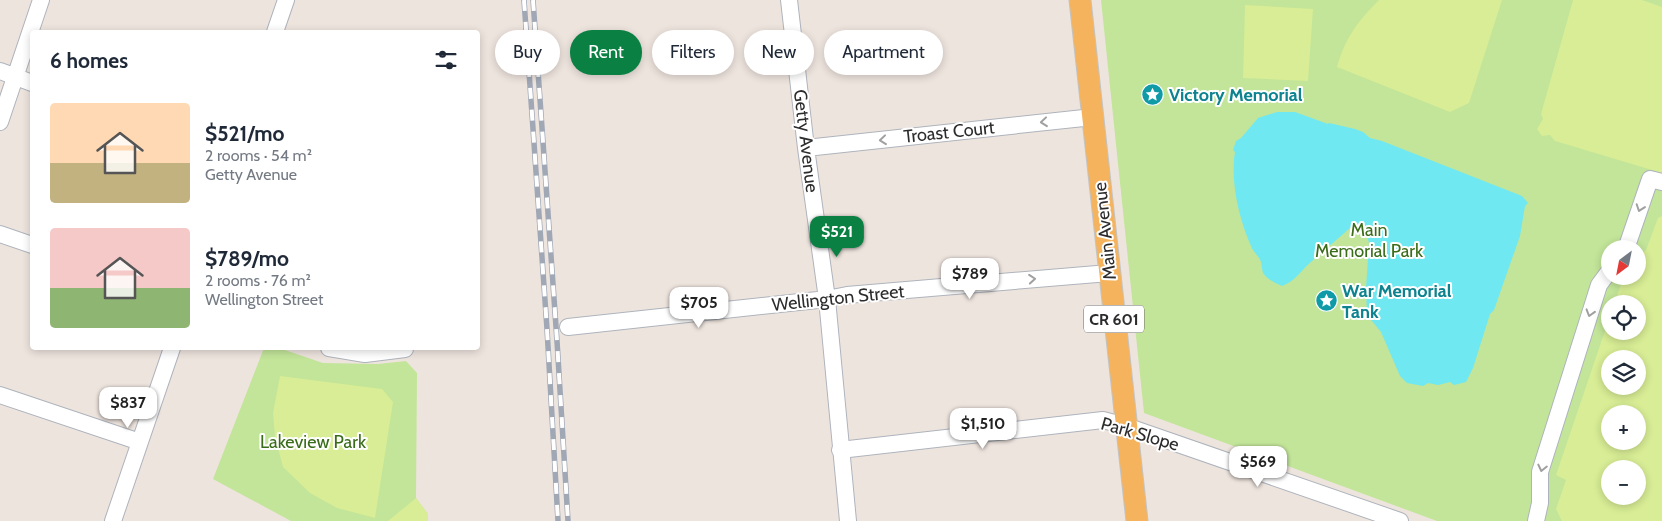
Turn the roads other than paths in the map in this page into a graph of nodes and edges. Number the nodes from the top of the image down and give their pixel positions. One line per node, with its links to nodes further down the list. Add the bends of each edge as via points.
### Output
1 (41, 0): 6 (street)
2 (789, 0): 10 (street, Getty Avenue)
3 (1080, 0): 8 (main road, Main Avenue / CR 601)
4 (283, 1): 5 (street)
5 (276, 30)
6 (8, 74): 7 (street); 9 (street)
7 (30, 82)
8 (1093, 117): 10 (street, Troast Court, one-way to 10); 15 (main road, Main Avenue / CR 601)
9 (0, 122)
10 (806, 148): 17 (street, Getty Avenue)
11 (1662, 182): 13 (street, one-way to 13, via 1650,179)
12 (0, 234): 14 (street)
13 (1629, 240)
14 (30, 244)
15 (1109, 273): 17 (street, Wellington Street, one-way to 15); 23 (main road, Main Avenue / CR 601)
16 (1601, 281): 30 (street, one-way to 30, via 1540,472 1540,503)
17 (827, 299): 18 (street, Wellington Street); 25 (street, Getty Avenue)
18 (568, 327)
19 (171, 350): 24 (street)
20 (341, 350): 21 (street, via 365,354)
21 (405, 350)
22 (0, 395): 24 (street)
23 (1126, 426): 25 (street, Park Slope, via 1103,420); 28 (main road, Main Avenue / CR 601); 29 (street, Park Slope)
24 (140, 442): 26 (street)
25 (840, 450): 27 (street, Getty Avenue)
26 (113, 521)
27 (848, 521)
28 (1137, 521)
29 (1400, 521)
30 (1536, 521)

